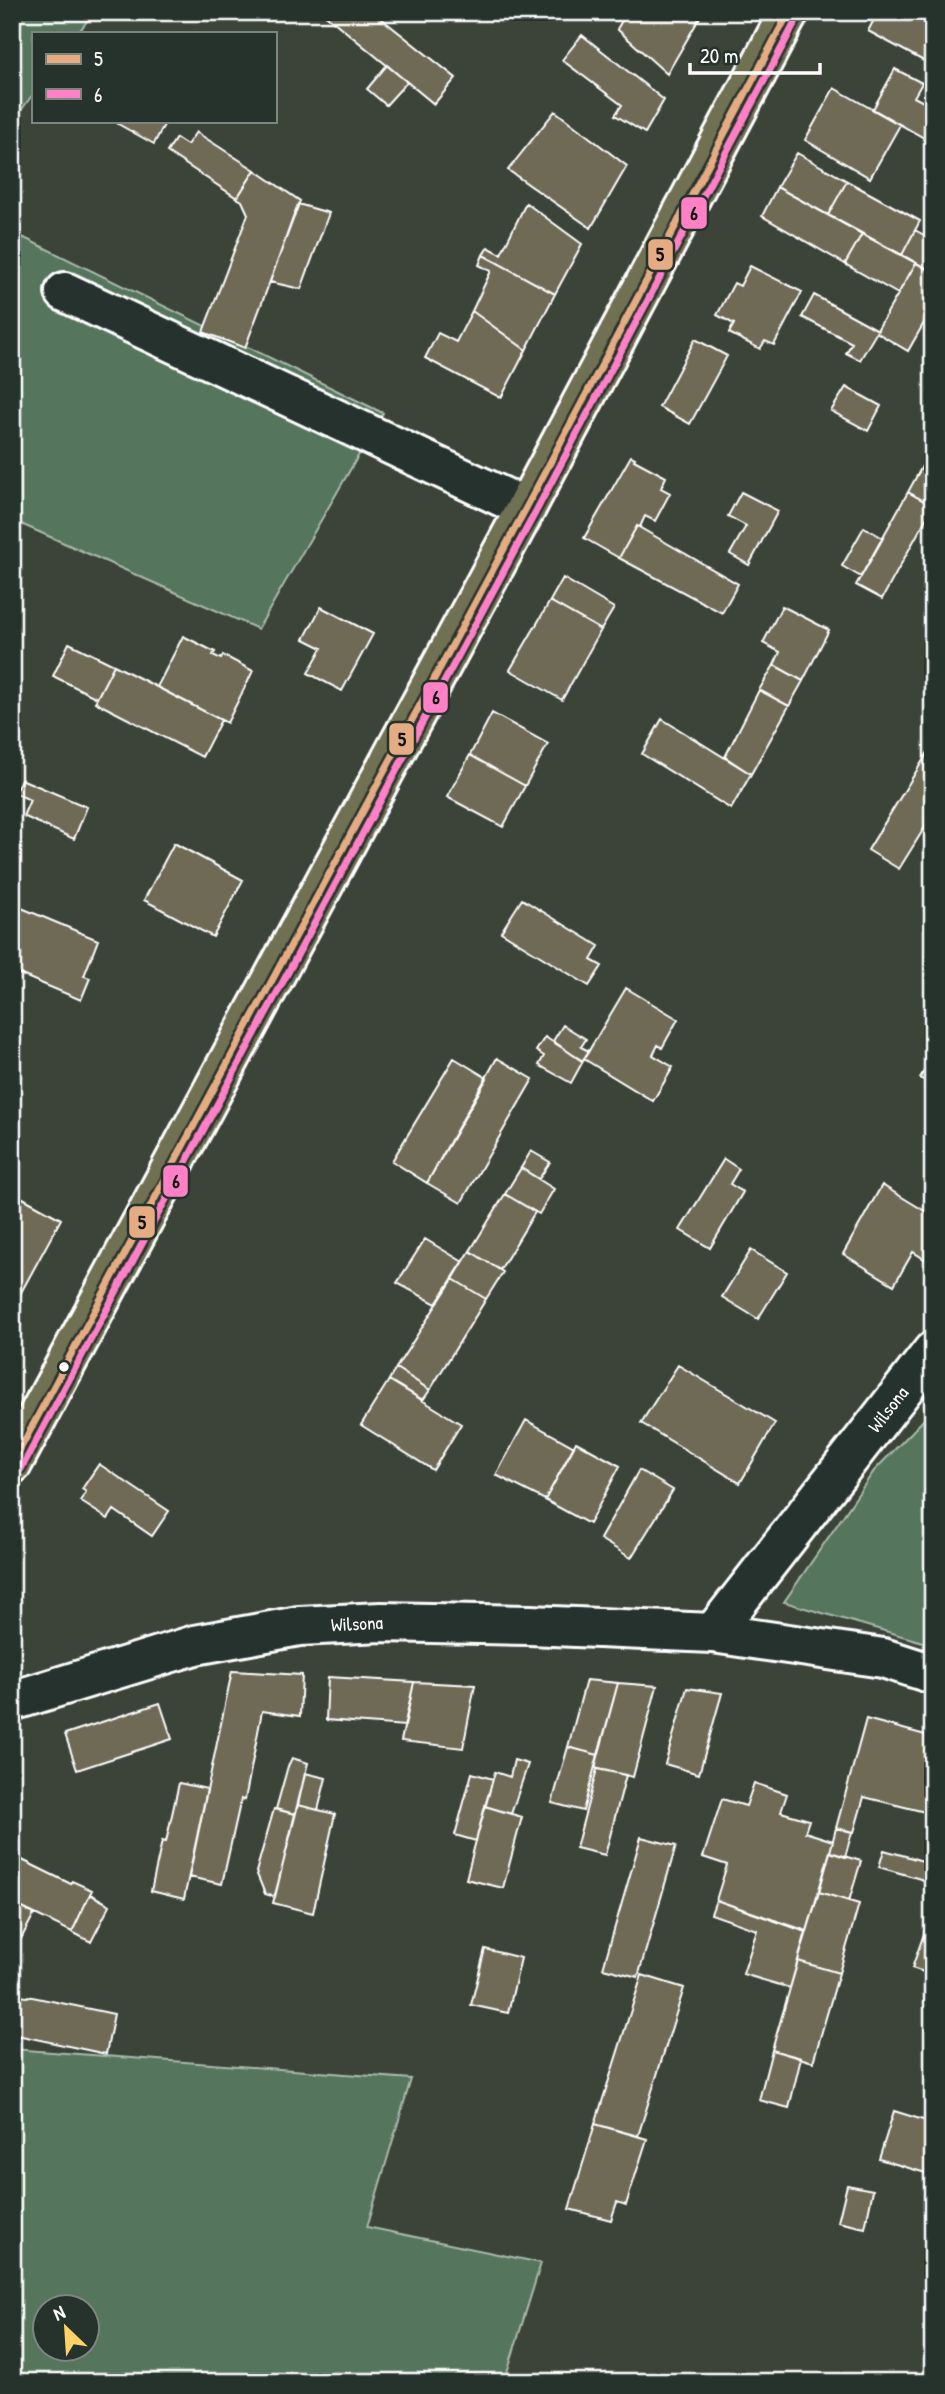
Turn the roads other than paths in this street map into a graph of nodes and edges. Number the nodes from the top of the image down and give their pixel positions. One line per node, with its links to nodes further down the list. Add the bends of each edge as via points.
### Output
1 (789, 12): 3 (main road)
2 (65, 292): 3 (street)
3 (526, 508): 5 (main road)
4 (933, 1351): 6 (street, Wilsona)
5 (12, 1464)
6 (713, 1633): 7 (street, Wilsona, via 883,1658); 8 (street, Wilsona, via 381,1622 299,1626 195,1645)
7 (933, 1674)
8 (12, 1701)

